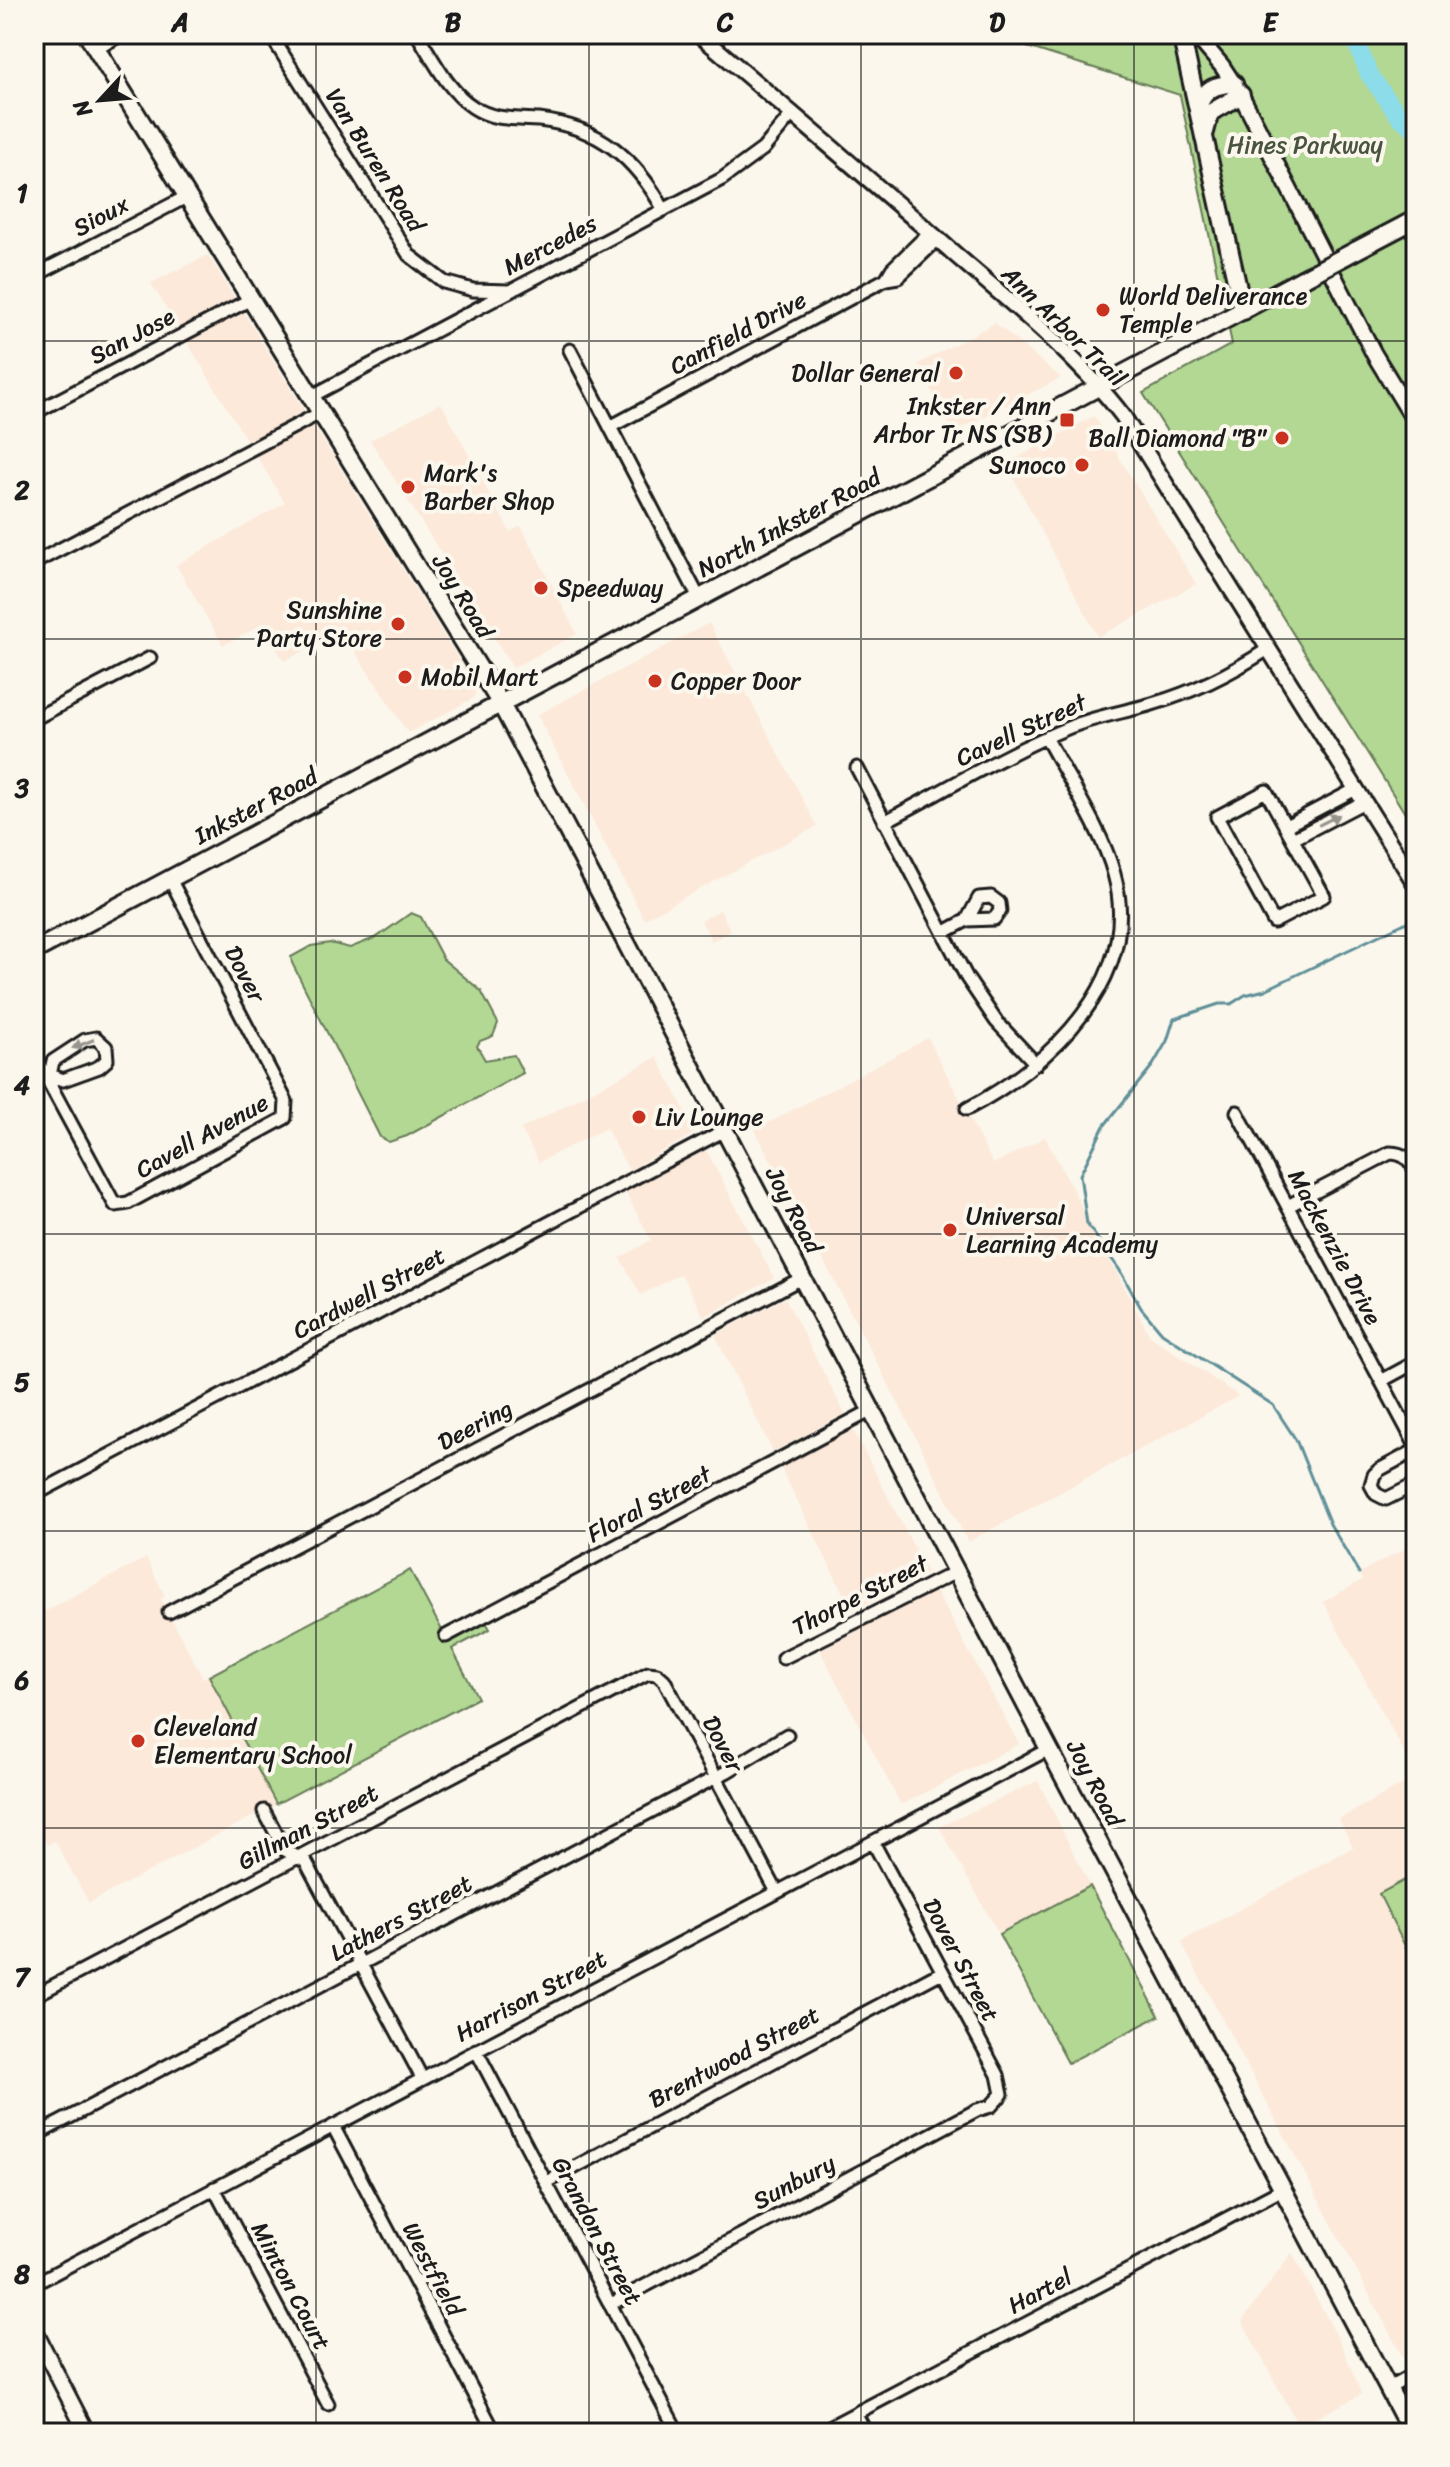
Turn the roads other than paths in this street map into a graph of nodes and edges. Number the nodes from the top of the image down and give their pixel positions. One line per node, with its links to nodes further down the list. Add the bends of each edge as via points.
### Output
1 (87, 34): 8 (main road, Joy Road)
2 (122, 34): 8 (street)
3 (270, 34): 18 (street, Van Buren Road, via 409,255 444,282 473,290)
4 (417, 34): 14 (street, via 452,88 471,106 494,117 557,123 599,137 636,167)
5 (699, 34): 11 (street, Ann Arbor Trail)
6 (1181, 34): 10 (main road)
7 (1195, 34): 9 (street)
8 (96, 49): 13 (main road, Joy Road)
9 (1238, 90): 10 (main road, via 1219,85 1202,95); 12 (main road, via 1210,113); 26 (street, via 1374,354)
10 (1198, 108): 12 (main road)
11 (793, 113): 14 (street, Mercedes, via 742,166); 16 (street, Ann Arbor Trail)
12 (1205, 142): 20 (main road)
13 (188, 196): 17 (street, Sioux); 19 (main road, Joy Road)
14 (664, 210): 18 (street, Mercedes)
15 (1416, 219): 20 (main road, bridge)
16 (934, 236): 22 (street, Ann Arbor Trail); 27 (street, Canfield Drive, via 886,279)
17 (34, 276)
18 (510, 291): 23 (street, Mercedes)
19 (251, 299): 23 (main road, Joy Road); 25 (street, San Jose)
20 (1243, 311): 22 (main road)
21 (570, 350): 27 (street)
22 (1100, 386): 29 (main road, North Inkster Road); 30 (street, Ann Arbor Trail)
23 (312, 396): 24 (main road, Joy Road)
24 (322, 412): 28 (street); 32 (main road, Joy Road)
25 (34, 413)
26 (1416, 423)
27 (610, 427): 29 (street)
28 (34, 563)
29 (699, 598): 32 (main road, North Inkster Road)
30 (1268, 649): 34 (street, Cavell Street, via 1193,690); 36 (street, Ann Arbor Trail)
31 (150, 658): 33 (street)
32 (501, 704): 41 (main road, Inkster Road); 52 (main road, Joy Road)
33 (34, 719)
34 (1046, 737): 38 (street, Cavell Street); 47 (street, via 1108,856 1120,914 1113,956 1098,992 1068,1033)
35 (857, 768): 38 (street)
36 (1356, 789): 37 (street, Ann Arbor Trail); 39 (street)
37 (1364, 802): 40 (street, one-way to 37); 42 (street, Ann Arbor Trail)
38 (884, 822): 44 (street)
39 (1286, 826): 40 (street); 40 (street, via 1266,791 1217,817 1274,922 1324,896)
40 (1293, 839)
41 (170, 879): 45 (main road, Inkster Road); 49 (street, Dover)
42 (1416, 885)
43 (967, 920): 44 (street)
44 (943, 933): 47 (street, via 985,1005)
45 (34, 951)
46 (34, 1055): 48 (street)
47 (1036, 1064): 50 (street)
48 (48, 1076): 48 (street, one-way to 48, via 63,1080 99,1067 107,1060 106,1047 96,1038 85,1040 53,1061); 49 (street, Cavell Avenue, via 115,1205 128,1203 281,1121 288,1106)
49 (280, 1089)
50 (967, 1109)
51 (1237, 1112): 54 (street, Mackenzie Drive)
52 (725, 1130): 55 (main road, Joy Road); 61 (street, Cardwell Street)
53 (1416, 1172): 54 (street, via 1408,1158 1390,1153)
54 (1288, 1206): 57 (street, Mackenzie Drive)
55 (802, 1278): 58 (main road, Joy Road); 63 (street, Deering)
56 (1416, 1362): 57 (street)
57 (1381, 1381): 59 (street, Mackenzie Drive)
58 (872, 1410): 62 (main road, Joy Road); 64 (street, Floral Street)
59 (1416, 1448): 60 (street, Mackenzie Drive, via 1379,1470 1371,1485 1386,1499)
60 (1416, 1484)
61 (34, 1495)
62 (956, 1572): 65 (street, Thorpe Street); 68 (main road, Joy Road)
63 (169, 1612)
64 (446, 1636)
65 (783, 1658)
66 (601, 1697): 69 (street, Dover, via 645,1674 662,1677); 72 (street, Gillman Street)
67 (787, 1735): 69 (street, Lathers Street)
68 (1049, 1749): 71 (street, Harrison Street); 84 (main road, Joy Road)
69 (716, 1777): 73 (street, Dover); 74 (street, Lathers Street)
70 (264, 1811): 72 (street, via 285,1850)
71 (873, 1842): 73 (street, Harrison Street); 75 (street, Dover Street)
72 (297, 1857): 74 (street, via 306,1862); 76 (street, Gillman Street)
73 (777, 1892): 77 (street, Harrison Street)
74 (361, 1964): 78 (street); 81 (street, Lathers Street)
75 (942, 1972): 79 (street, Dover Street, via 998,2075); 82 (street, Brentwood Street)
76 (34, 1996)
77 (476, 2050): 78 (street, Harrison Street); 82 (street, Grandon Street)
78 (422, 2078): 80 (street, Harrison Street)
79 (998, 2100): 86 (street, Sunbury)
80 (333, 2126): 83 (street, Harrison Street); 93 (street, Westfield)
81 (34, 2136)
82 (547, 2182): 86 (street, Grandon Street)
83 (214, 2188): 85 (street, Harrison Street); 90 (street, Minton Court)
84 (1283, 2189): 89 (main road, Joy Road); 91 (street, Hartel)
85 (34, 2284)
86 (611, 2304): 94 (street, Grandon Street)
87 (34, 2330): 92 (street)
88 (1416, 2373): 89 (street)
89 (1389, 2388): 97 (main road, Joy Road)
90 (328, 2404)
91 (856, 2414): 95 (street, Hartel); 96 (street)
92 (87, 2433)
93 (495, 2433)
94 (678, 2433)
95 (818, 2433)
96 (866, 2433)
97 (1412, 2433)

